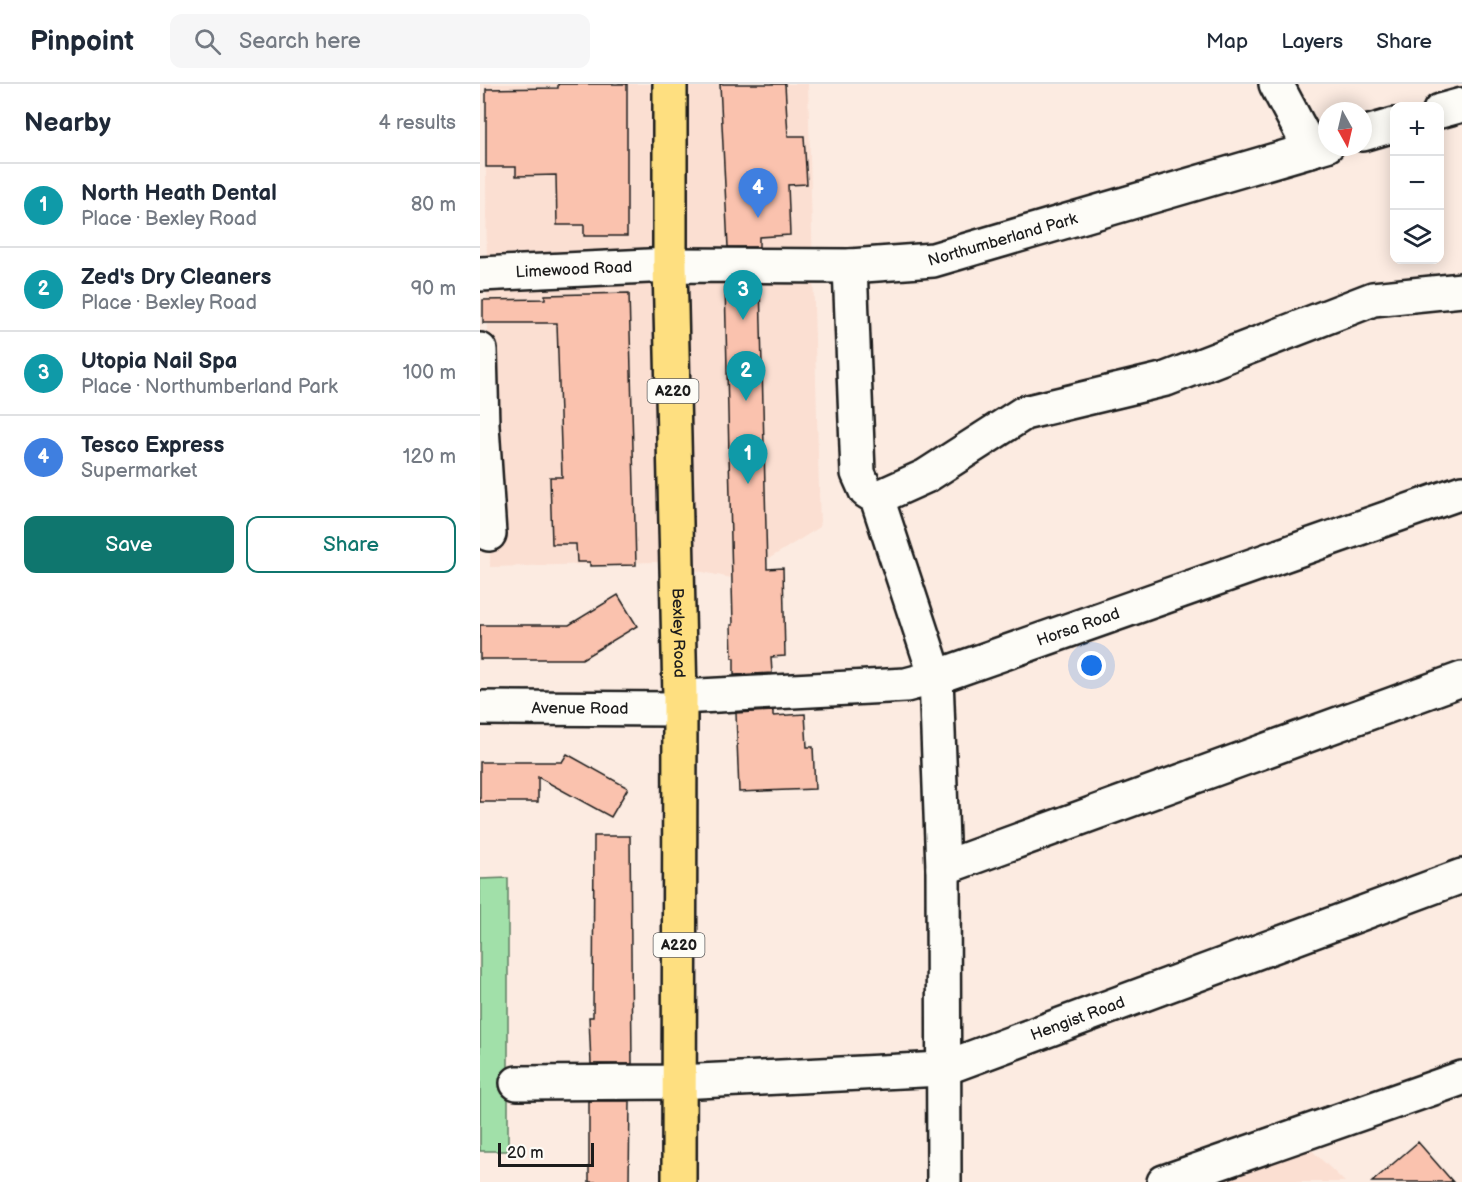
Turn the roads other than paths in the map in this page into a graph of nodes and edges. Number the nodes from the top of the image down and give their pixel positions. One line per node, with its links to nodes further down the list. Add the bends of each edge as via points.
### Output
1 (670, 84): 9 (main road, Bexley Road / A220)
2 (1276, 84): 7 (street)
3 (1462, 105): 4 (street)
4 (1444, 110)
5 (1390, 126): 6 (street)
6 (1372, 131)
7 (1318, 146)
8 (1318, 147): 10 (street, Northumberland Park, via 933,260)
9 (670, 265): 10 (street, Northumberland Park); 11 (street, Limewood Road); 19 (main road, Bexley Road / A220)
10 (850, 266): 15 (street, via 858,473 866,491)
11 (480, 274)
12 (1462, 290): 15 (street, via 1373,299 1166,379 1024,413 926,476)
13 (480, 350): 16 (street)
14 (1462, 492): 17 (street, Horsa Road)
15 (877, 498): 17 (street)
16 (489, 534)
17 (936, 677): 19 (street, Horsa Road, via 906,685); 21 (street)
18 (1462, 679): 21 (street)
19 (680, 703): 20 (street, Avenue Road); 25 (main road, Bexley Road / A220)
20 (480, 708)
21 (943, 868): 23 (street)
22 (1462, 876): 23 (street, Hengist Road)
23 (942, 1069): 25 (street, Hengist Road); 28 (street)
24 (1462, 1078): 29 (street)
25 (678, 1082): 26 (street, Hengist Road); 27 (main road, Bexley Road / A220)
26 (517, 1083)
27 (679, 1182)
28 (944, 1182)
29 (1164, 1182)

